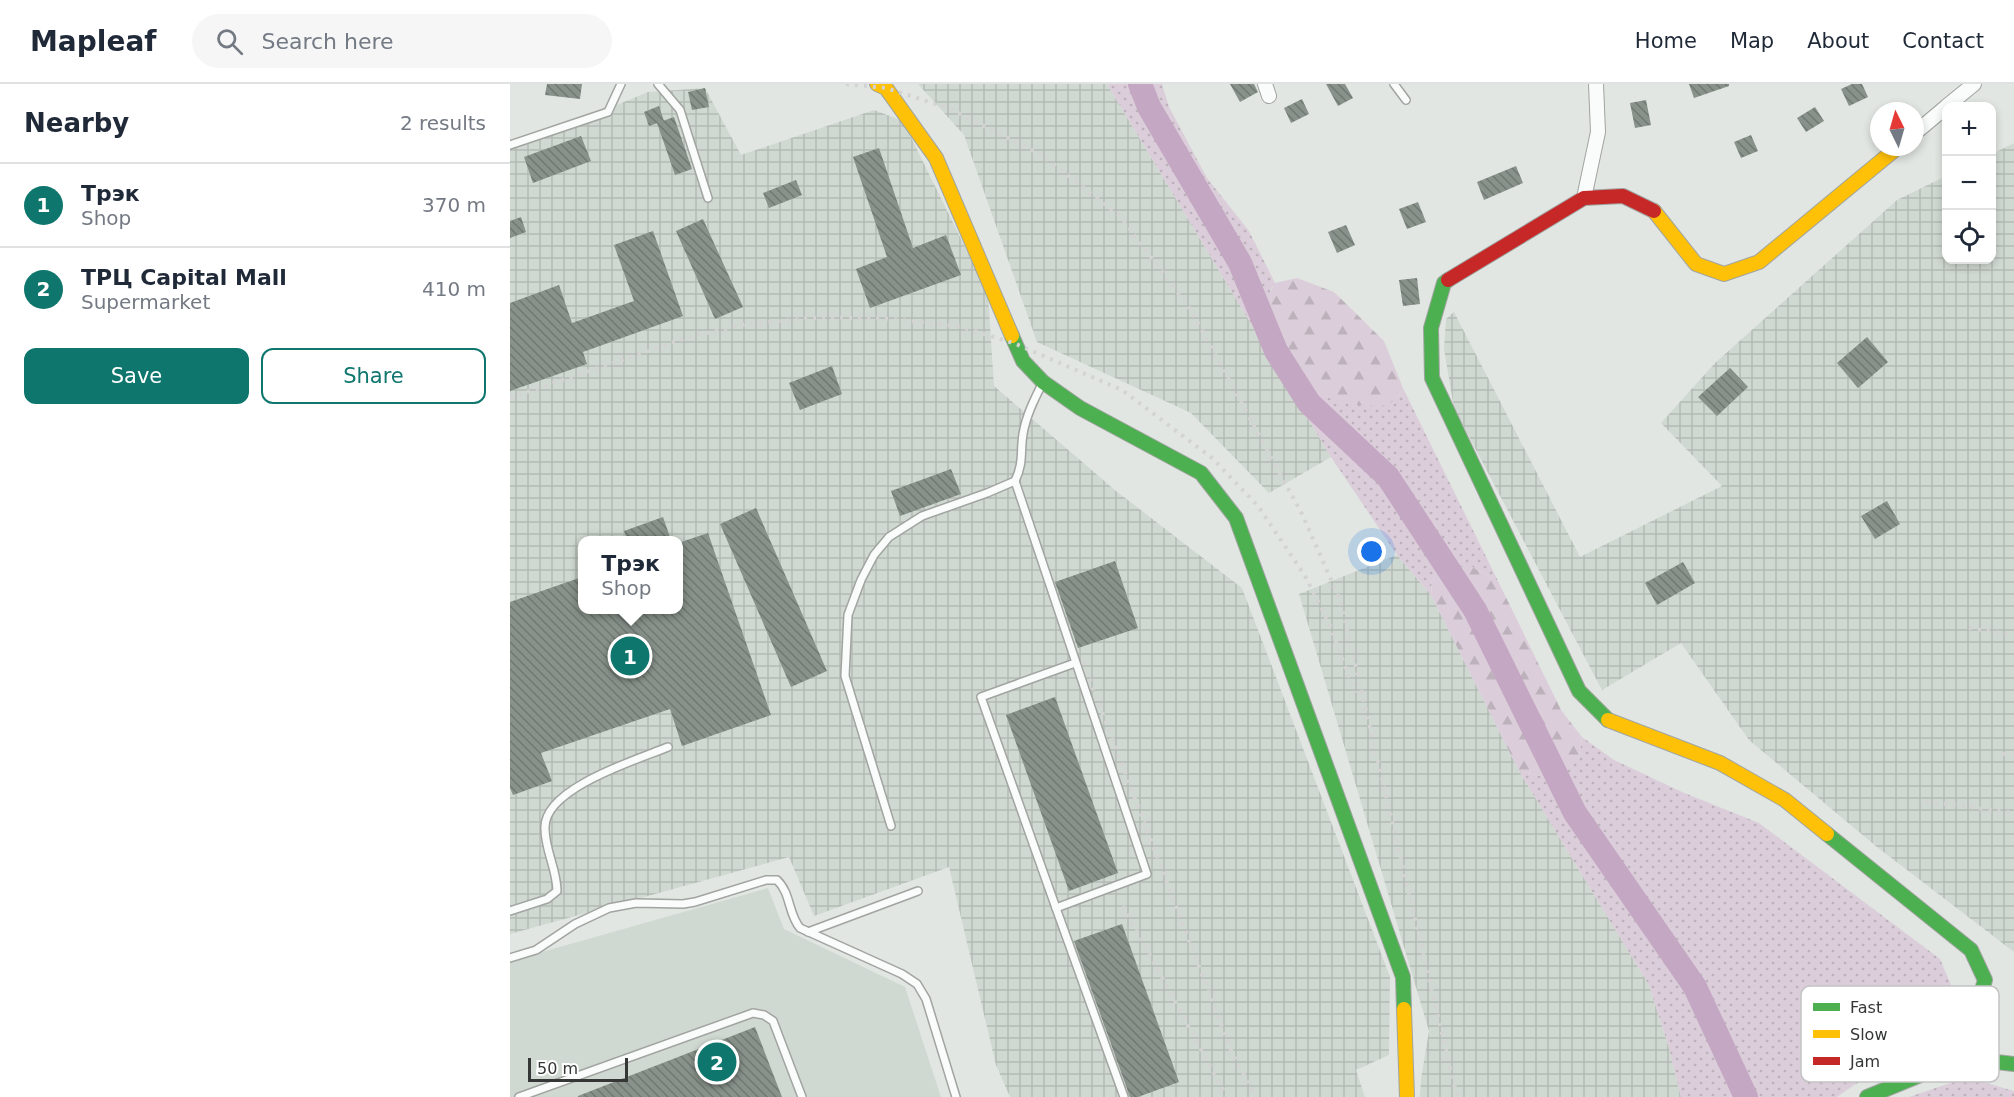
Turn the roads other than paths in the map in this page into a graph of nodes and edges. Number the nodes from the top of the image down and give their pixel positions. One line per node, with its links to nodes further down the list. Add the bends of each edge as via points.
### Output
1 (621, 84): 11 (lane, via 608,112)
2 (658, 84): 13 (lane, via 680,110)
3 (877, 84): 15 (street, via 886,88 936,158 1023,362)
4 (1394, 84): 7 (lane)
5 (1596, 84): 14 (street, via 1598,132)
6 (1974, 84): 8 (street)
7 (1406, 100)
8 (1953, 102)
9 (1942, 111): 10 (street)
10 (1924, 126)
11 (510, 145)
12 (1887, 156): 14 (street, via 1759,262 1724,274 1696,264 1652,209 1623,196)
13 (708, 198)
14 (1584, 198): 25 (street, via 1444,283 1431,328 1432,378 1579,691 1607,720 1720,763 1785,800 1971,950 1985,980)
15 (1043, 382): 16 (lane, via 1028,413 1022,465); 33 (street, via 1080,408 1201,473 1236,518 1403,977)
16 (1016, 481): 17 (lane); 19 (lane, via 922,516 889,537 874,555 848,615 845,676)
17 (1075, 663): 21 (lane, via 1147,874); 21 (lane, via 981,698)
18 (668, 747): 22 (lane, via 598,775 552,806 544,829 557,891 547,899)
19 (891, 826)
20 (918, 891): 23 (lane)
21 (1056, 908): 32 (lane)
22 (510, 911)
23 (808, 932): 24 (lane, via 794,921 784,886 777,880 766,880 695,902 636,903 609,908 575,924 537,950); 31 (lane, via 916,984 926,999)
24 (510, 958)
25 (1983, 986)
26 (1999, 1062): 27 (street)
27 (2014, 1064)
28 (1904, 1082): 34 (street)
29 (519, 1097): 30 (lane, via 753,1013 773,1021)
30 (802, 1097)
31 (956, 1097)
32 (1124, 1097)
33 (1407, 1097)
34 (1867, 1097)

